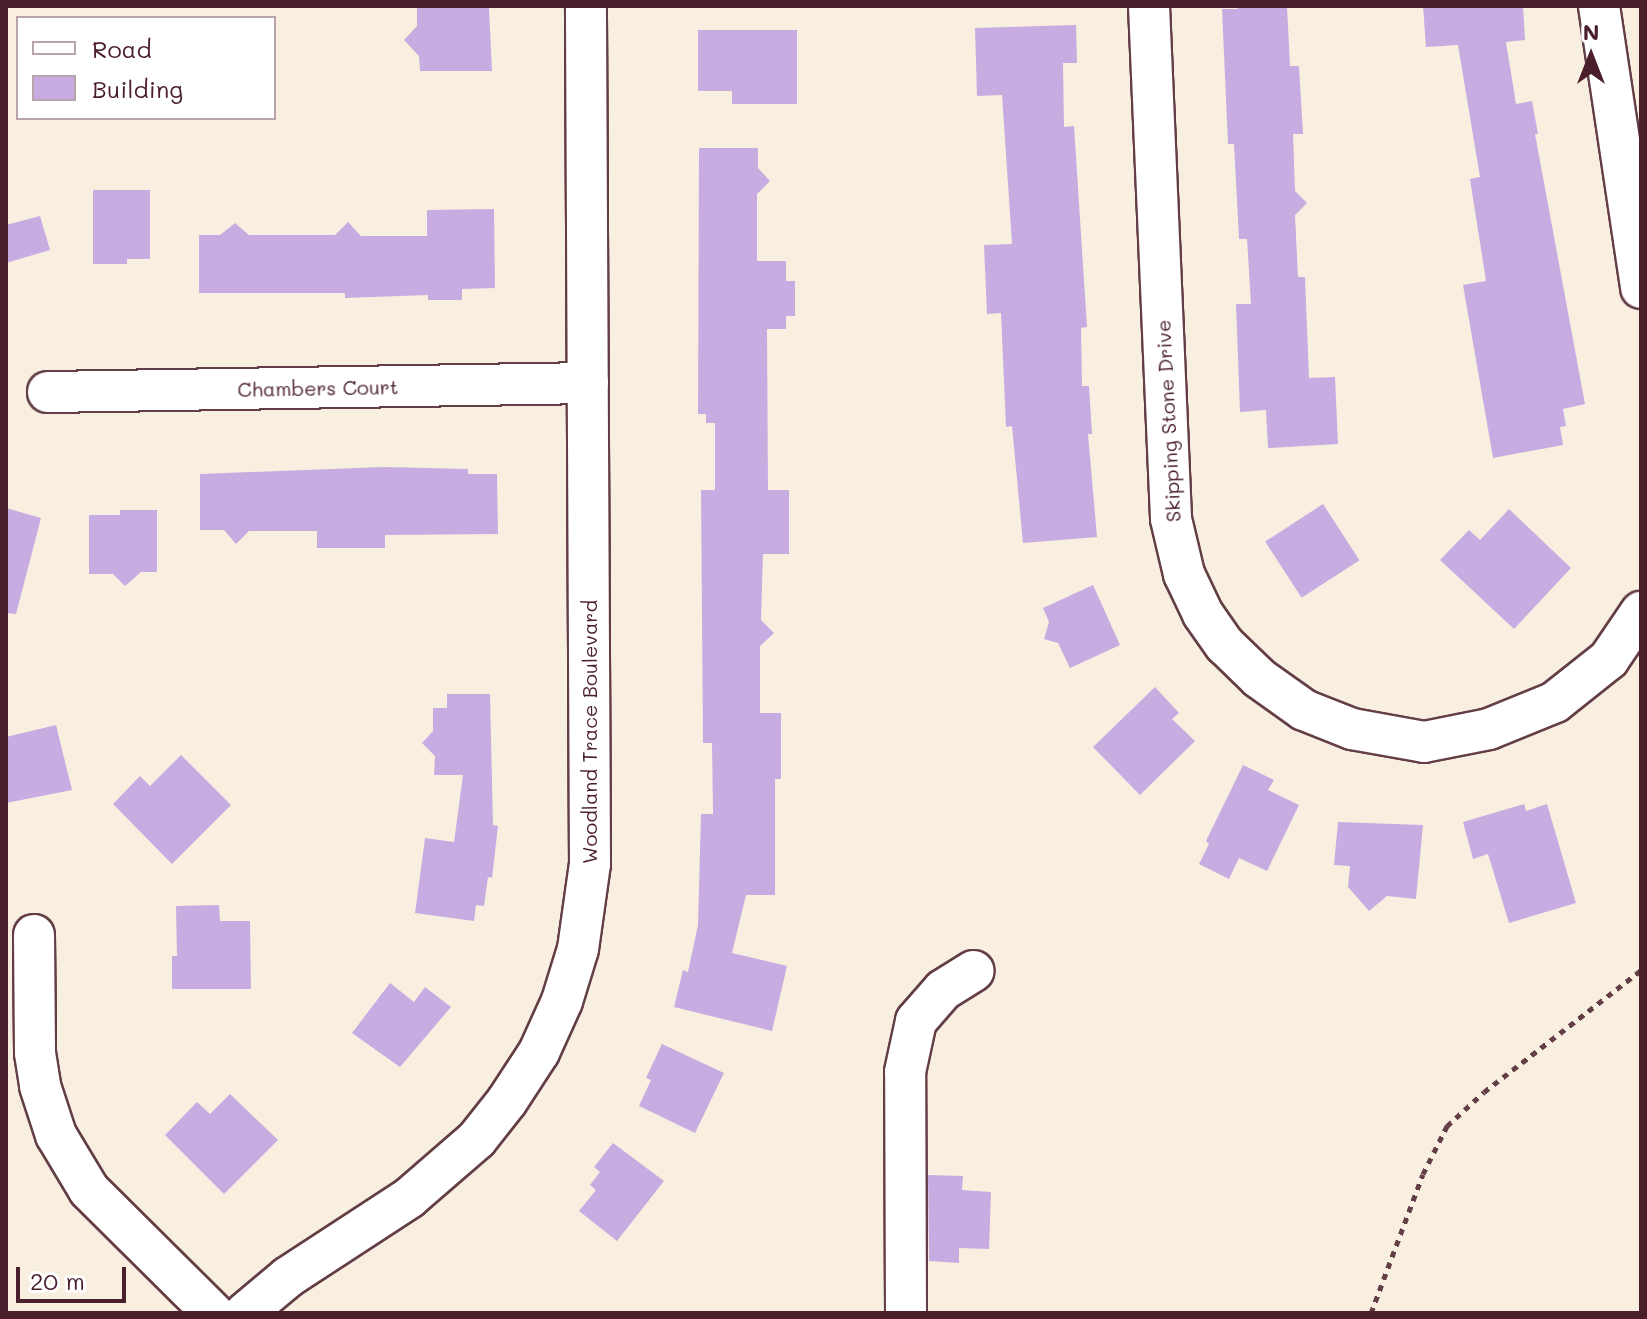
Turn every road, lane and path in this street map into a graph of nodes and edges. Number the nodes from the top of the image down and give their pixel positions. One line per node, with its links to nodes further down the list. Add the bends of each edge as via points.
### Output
1 (586, 6): 5 (street, Woodland Trace Boulevard)
2 (1149, 6): 7 (street, Skipping Stone Drive, via 1171,519 1184,574 1225,645 1304,710 1352,729 1424,742 1489,729 1555,702 1609,659)
3 (1599, 6): 4 (street)
4 (1641, 288)
5 (588, 383): 6 (street, Chambers Court); 12 (street, Woodland Trace Boulevard, via 590,864 585,916 565,993 520,1083 461,1155 409,1198 288,1277)
6 (48, 392)
7 (1641, 612)
8 (34, 935): 11 (street, via 35,1053 56,1135 89,1190)
9 (1641, 970): 14 (path, via 1447,1126 1423,1174)
10 (973, 971): 13 (street, via 943,990 916,1021 905,1072)
11 (213, 1313)
12 (245, 1313)
13 (906, 1313)
14 (1371, 1313)

